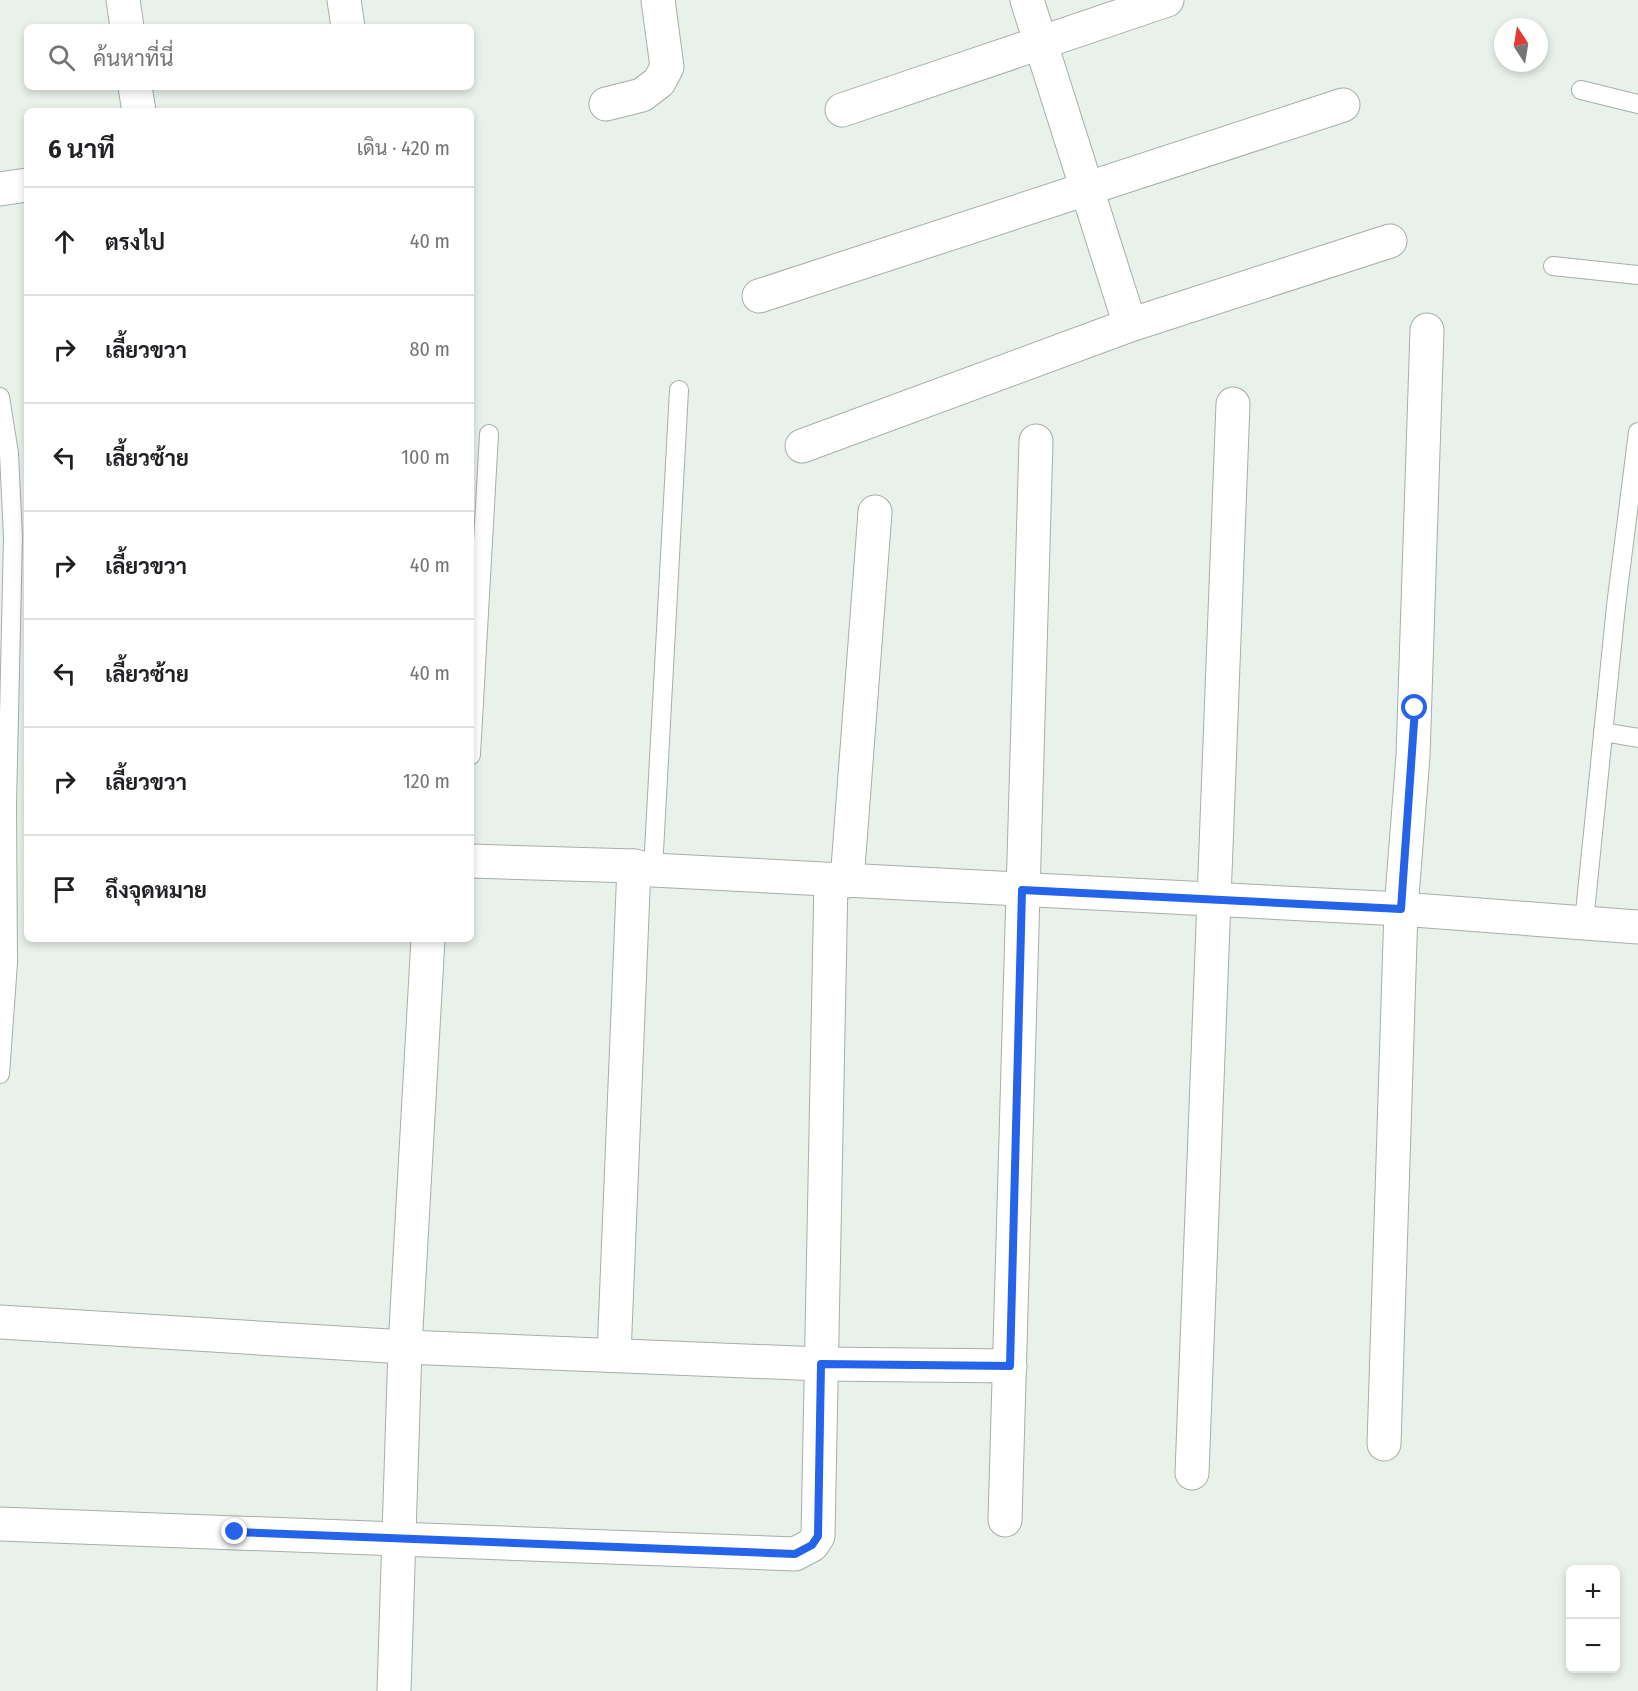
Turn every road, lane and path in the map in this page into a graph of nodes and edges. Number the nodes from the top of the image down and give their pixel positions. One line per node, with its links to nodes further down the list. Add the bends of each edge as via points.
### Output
1 (123, 0): 6 (street)
2 (344, 0): 7 (street)
3 (658, 0): 11 (street, via 667,67 658,82 642,95)
4 (1027, 0): 8 (street)
5 (1167, 0): 8 (street)
6 (127, 24)
7 (348, 24)
8 (1041, 44): 15 (street); 18 (street)
9 (136, 90): 14 (street)
10 (1581, 90): 12 (lane)
11 (606, 104)
12 (1638, 104)
13 (1343, 105): 18 (street)
14 (138, 108)
15 (842, 110)
16 (24, 185): 17 (street)
17 (0, 189)
18 (1088, 189): 22 (street); 23 (street)
19 (1390, 241): 23 (street)
20 (1553, 266): 21 (lane)
21 (1638, 275)
22 (759, 296)
23 (1130, 325): 31 (street)
24 (1427, 330): 42 (street, via 1413,756)
25 (679, 390): 38 (lane)
26 (0, 397): 34 (lane, via 9,453 13,537)
27 (1233, 404): 41 (street)
28 (1638, 432): 35 (lane)
29 (489, 434): 33 (lane)
30 (1036, 441): 40 (street)
31 (802, 446)
32 (875, 512): 39 (street)
33 (474, 702)
34 (4, 717): 46 (lane, via 8,963)
35 (1603, 732): 36 (lane); 43 (lane)
36 (1638, 738)
37 (474, 861): 38 (street)
38 (644, 868): 39 (street); 49 (street)
39 (839, 880): 40 (street); 50 (street, via 828,921)
40 (1022, 890): 41 (street); 51 (street)
41 (1213, 899): 42 (street); 53 (street)
42 (1401, 909): 43 (street); 52 (street)
43 (1584, 922): 44 (street)
44 (1638, 927)
45 (428, 942): 48 (street)
46 (0, 1074)
47 (0, 1322): 48 (street)
48 (405, 1347): 49 (street); 56 (street)
49 (614, 1355): 50 (street)
50 (821, 1364): 51 (street); 56 (street, via 818,1536 804,1551 795,1554)
51 (1010, 1366): 54 (street)
52 (1384, 1444)
53 (1192, 1473)
54 (1005, 1520)
55 (0, 1524): 56 (street)
56 (399, 1539): 57 (street)
57 (394, 1691)

